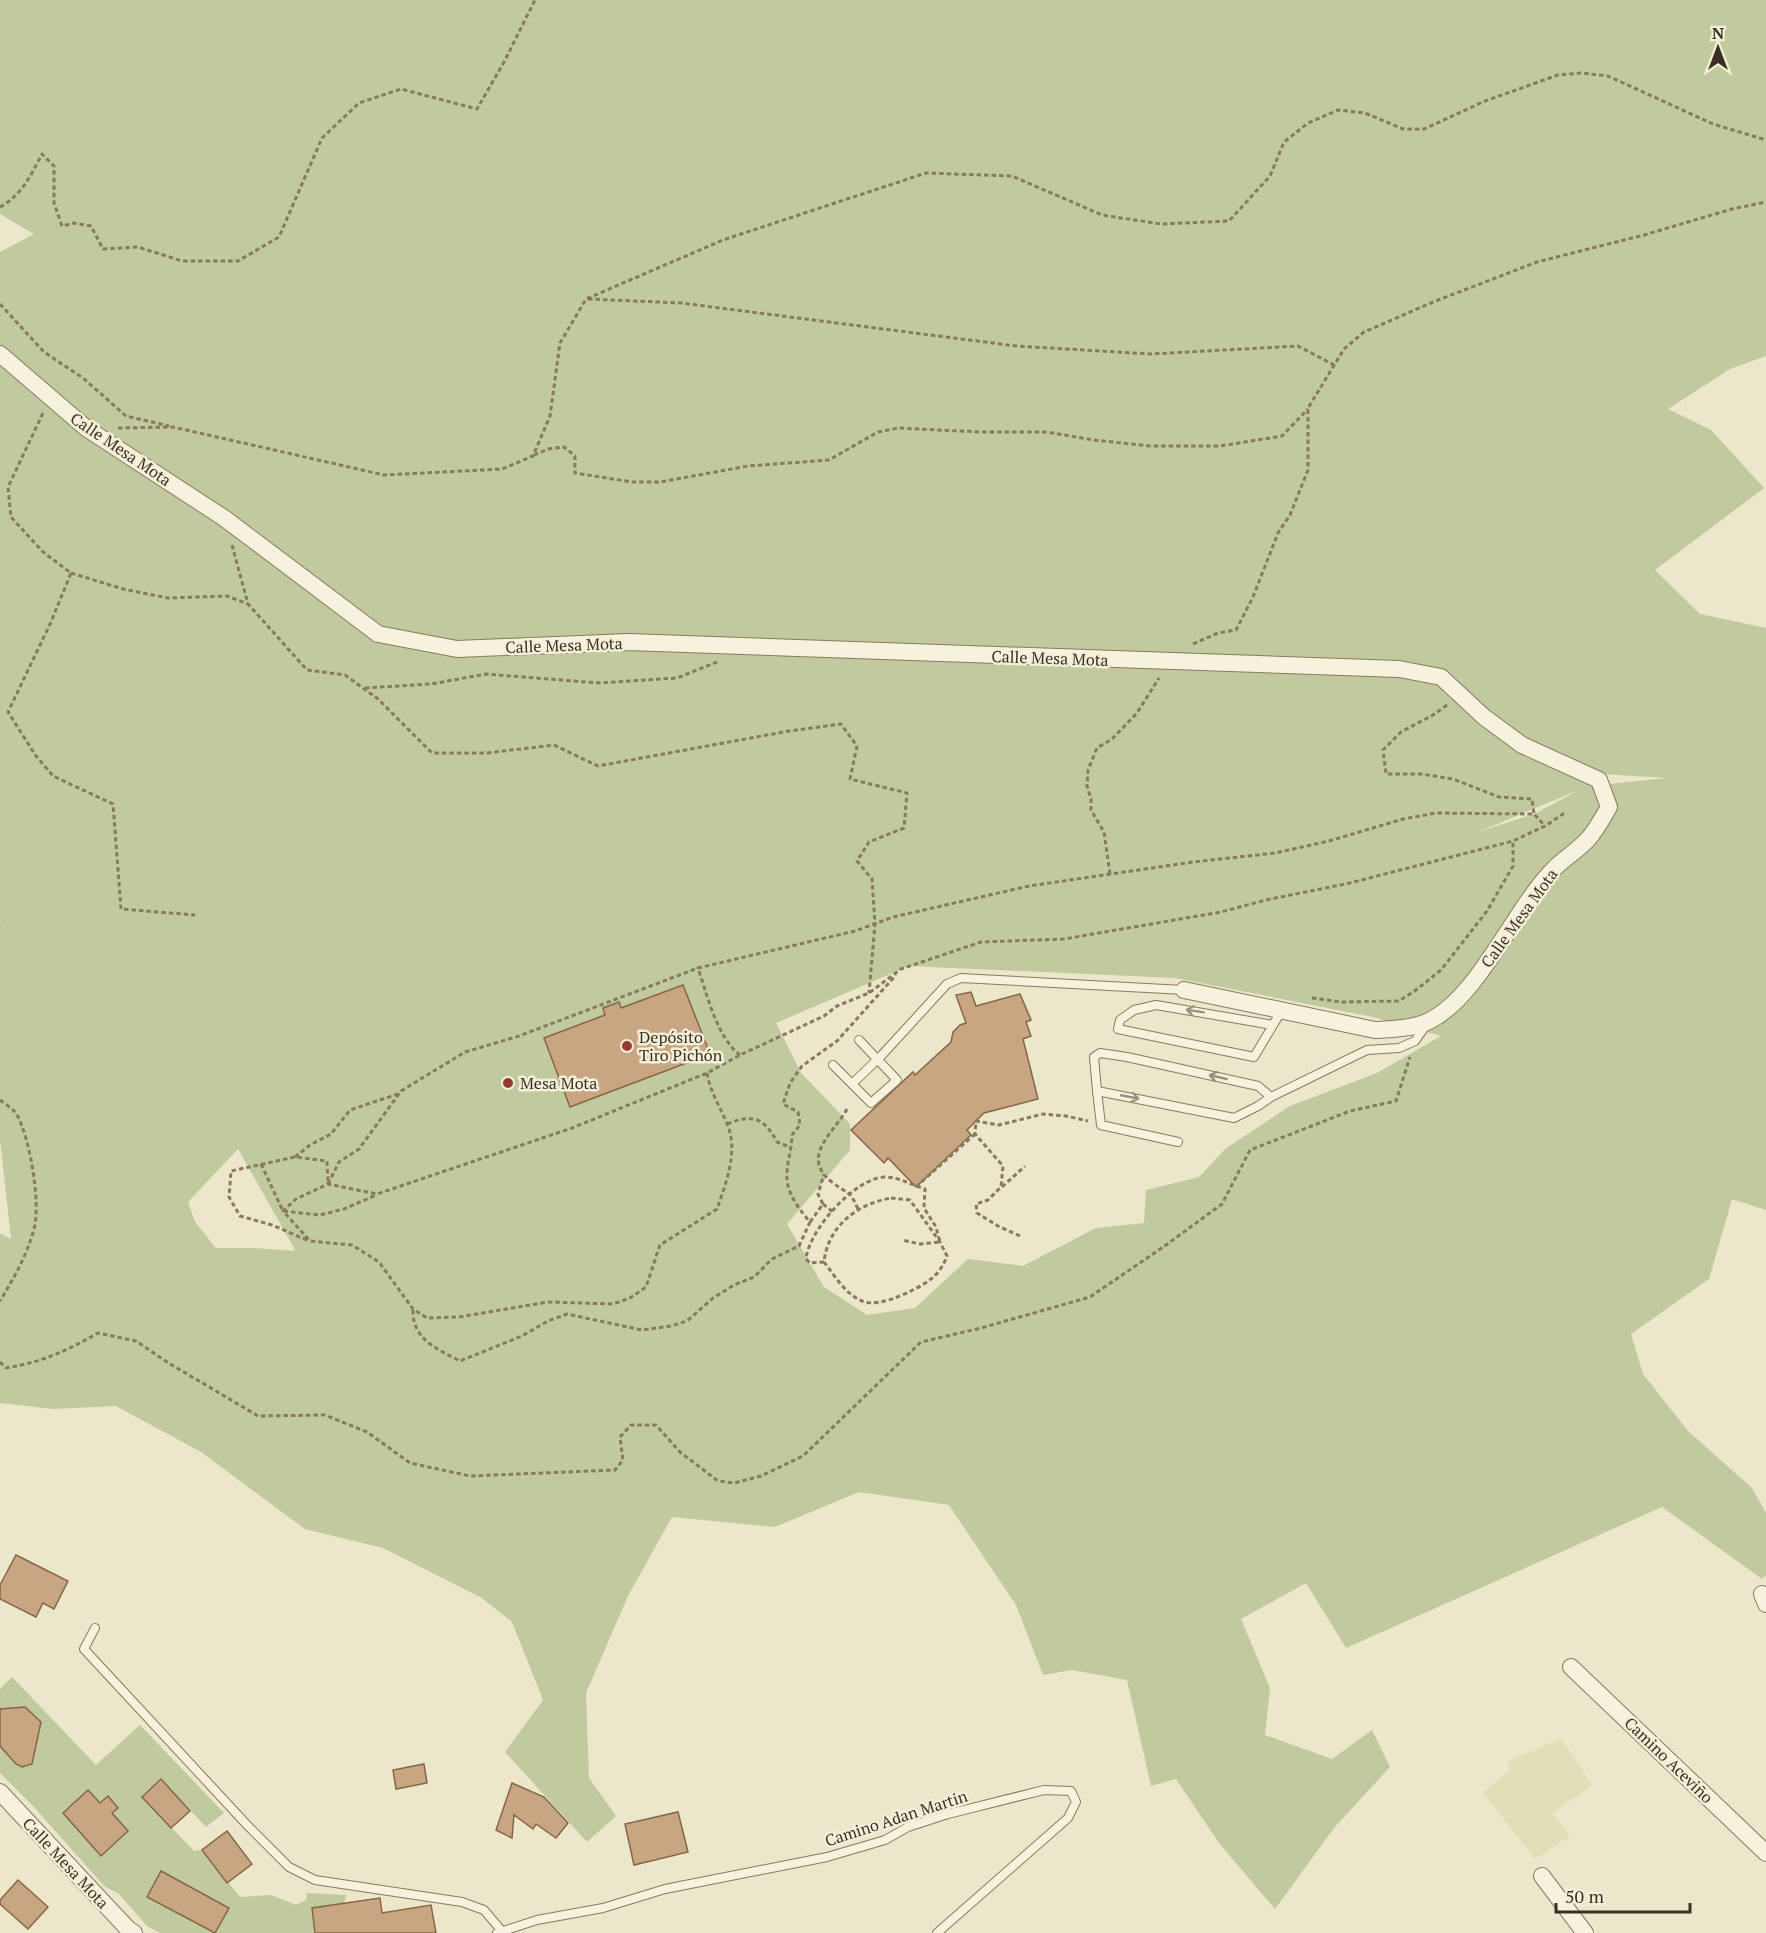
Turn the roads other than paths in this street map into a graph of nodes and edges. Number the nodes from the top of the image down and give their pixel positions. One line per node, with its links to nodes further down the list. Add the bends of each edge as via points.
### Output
1 (0, 354): 4 (street, Calle Mesa Mota, via 86,428 224,518 378,634 457,649 628,642 1399,669 1441,677 1522,745 1599,780 1609,807 1589,838 1551,871 1453,1004)
2 (1184, 990): 3 (street, Calle Mesa Mota); 7 (lane, via 961,978 946,984)
3 (1282, 1010): 4 (street, Calle Mesa Mota, via 1375,1030); 5 (lane)
4 (1429, 1021): 11 (lane, via 1415,1041 1399,1048 1367,1050)
5 (1273, 1025): 5 (lane, one-way to 5, via 1156,1005 1134,1010 1120,1020 1118,1029 1254,1058)
6 (859, 1040): 7 (lane)
7 (878, 1059): 9 (lane); 9 (lane, via 897,1080 871,1103)
8 (833, 1065): 9 (lane)
9 (852, 1084)
10 (1097, 1091): 11 (lane, one-way to 11, via 1234,1118); 11 (lane, one-way to 10, via 1258,1086 1100,1053 1094,1058); 12 (lane, via 1101,1125)
11 (1271, 1097)
12 (1178, 1142)
13 (95, 1628): 18 (lane, via 84,1649 288,1867 315,1880 462,1902 484,1910)
14 (1571, 1667): 16 (street, Camino Aceviño)
15 (0, 1792): 19 (street, Calle Mesa Mota)
16 (1766, 1853)
17 (1542, 1876): 21 (street)
18 (499, 1932): 20 (lane, Camino Adan Martin, via 665,1889 826,1857 885,1840 908,1827 948,1814 1044,1790 1071,1791 1076,1802 1068,1818)
19 (134, 1933)
20 (937, 1933)
21 (1585, 1933)

